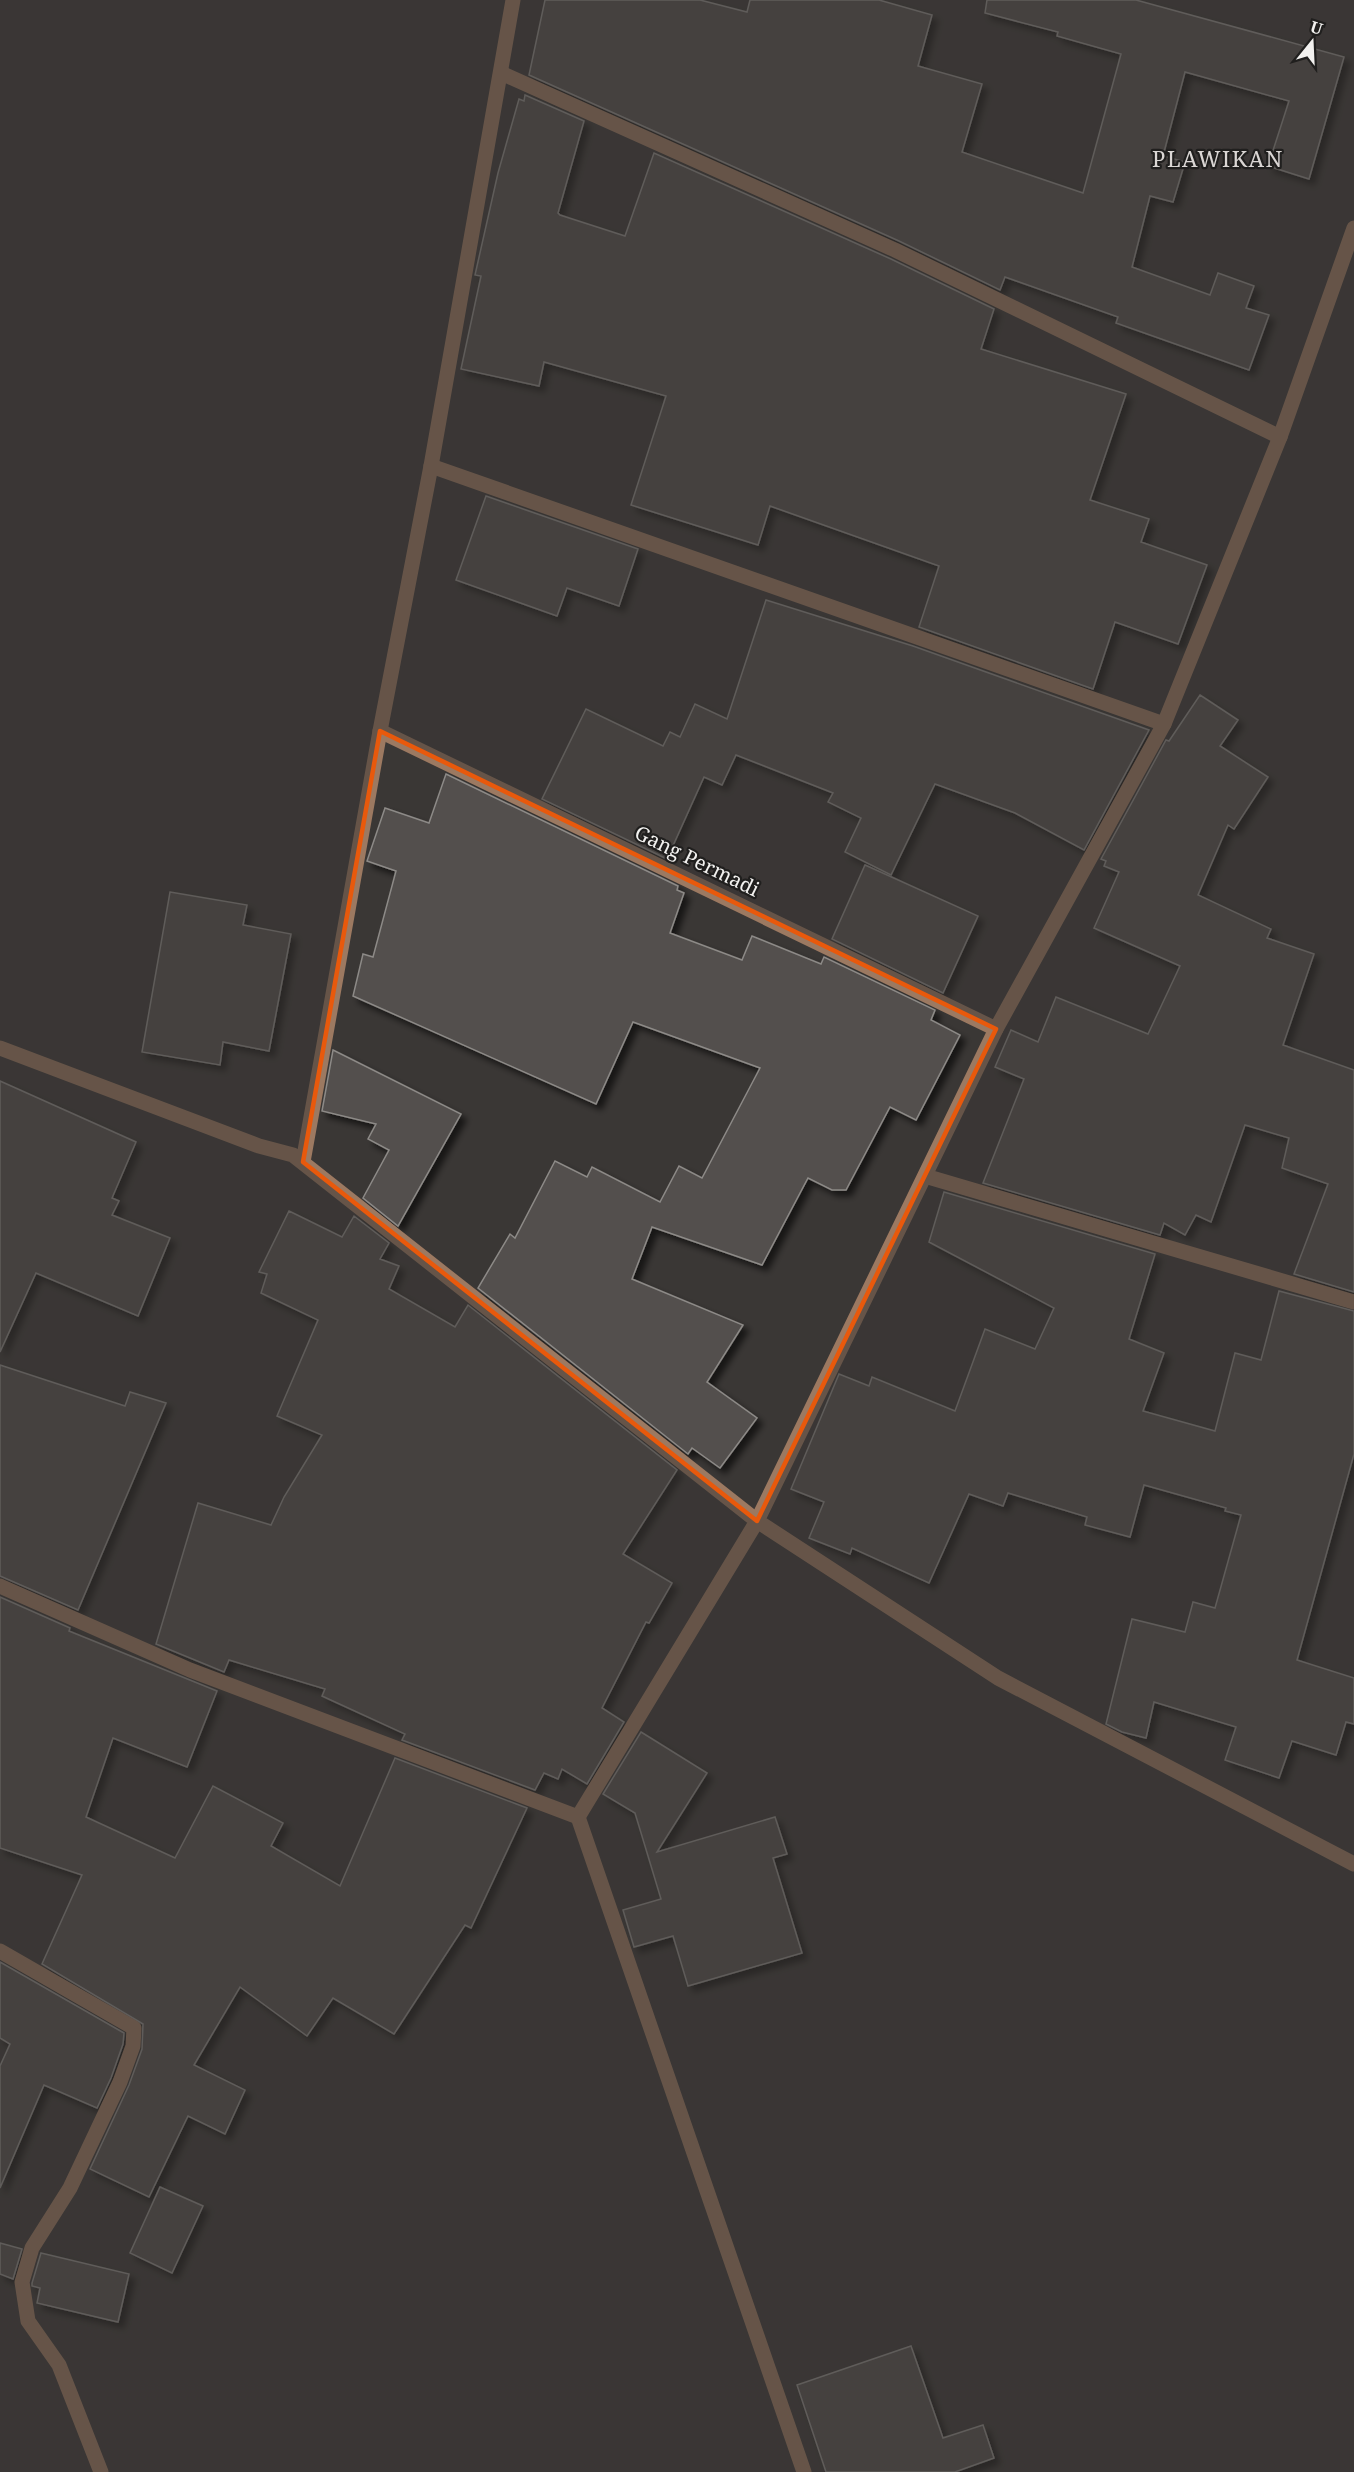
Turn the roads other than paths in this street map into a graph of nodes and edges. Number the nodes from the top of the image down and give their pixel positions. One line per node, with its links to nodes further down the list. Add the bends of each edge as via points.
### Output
1 (513, 0): 2 (street)
2 (501, 73): 4 (street, via 895,250); 5 (street)
3 (1354, 228): 4 (street)
4 (1280, 437): 6 (street)
5 (431, 466): 6 (street); 7 (street)
6 (1164, 724): 8 (street)
7 (380, 731): 8 (street, Gang Permadi); 10 (street)
8 (996, 1029): 11 (street)
9 (0, 1048): 10 (street)
10 (298, 1158): 13 (street)
11 (925, 1176): 12 (street); 13 (street)
12 (1354, 1302)
13 (757, 1521): 15 (street); 16 (street, via 998,1678)
14 (0, 1586): 15 (street, via 190,1670)
15 (578, 1817): 19 (street)
16 (1354, 1864)
17 (0, 1951): 18 (street, via 134,2028 133,2046 120,2082 70,2188 32,2248 22,2282 28,2321 59,2365)
18 (101, 2472)
19 (804, 2472)

